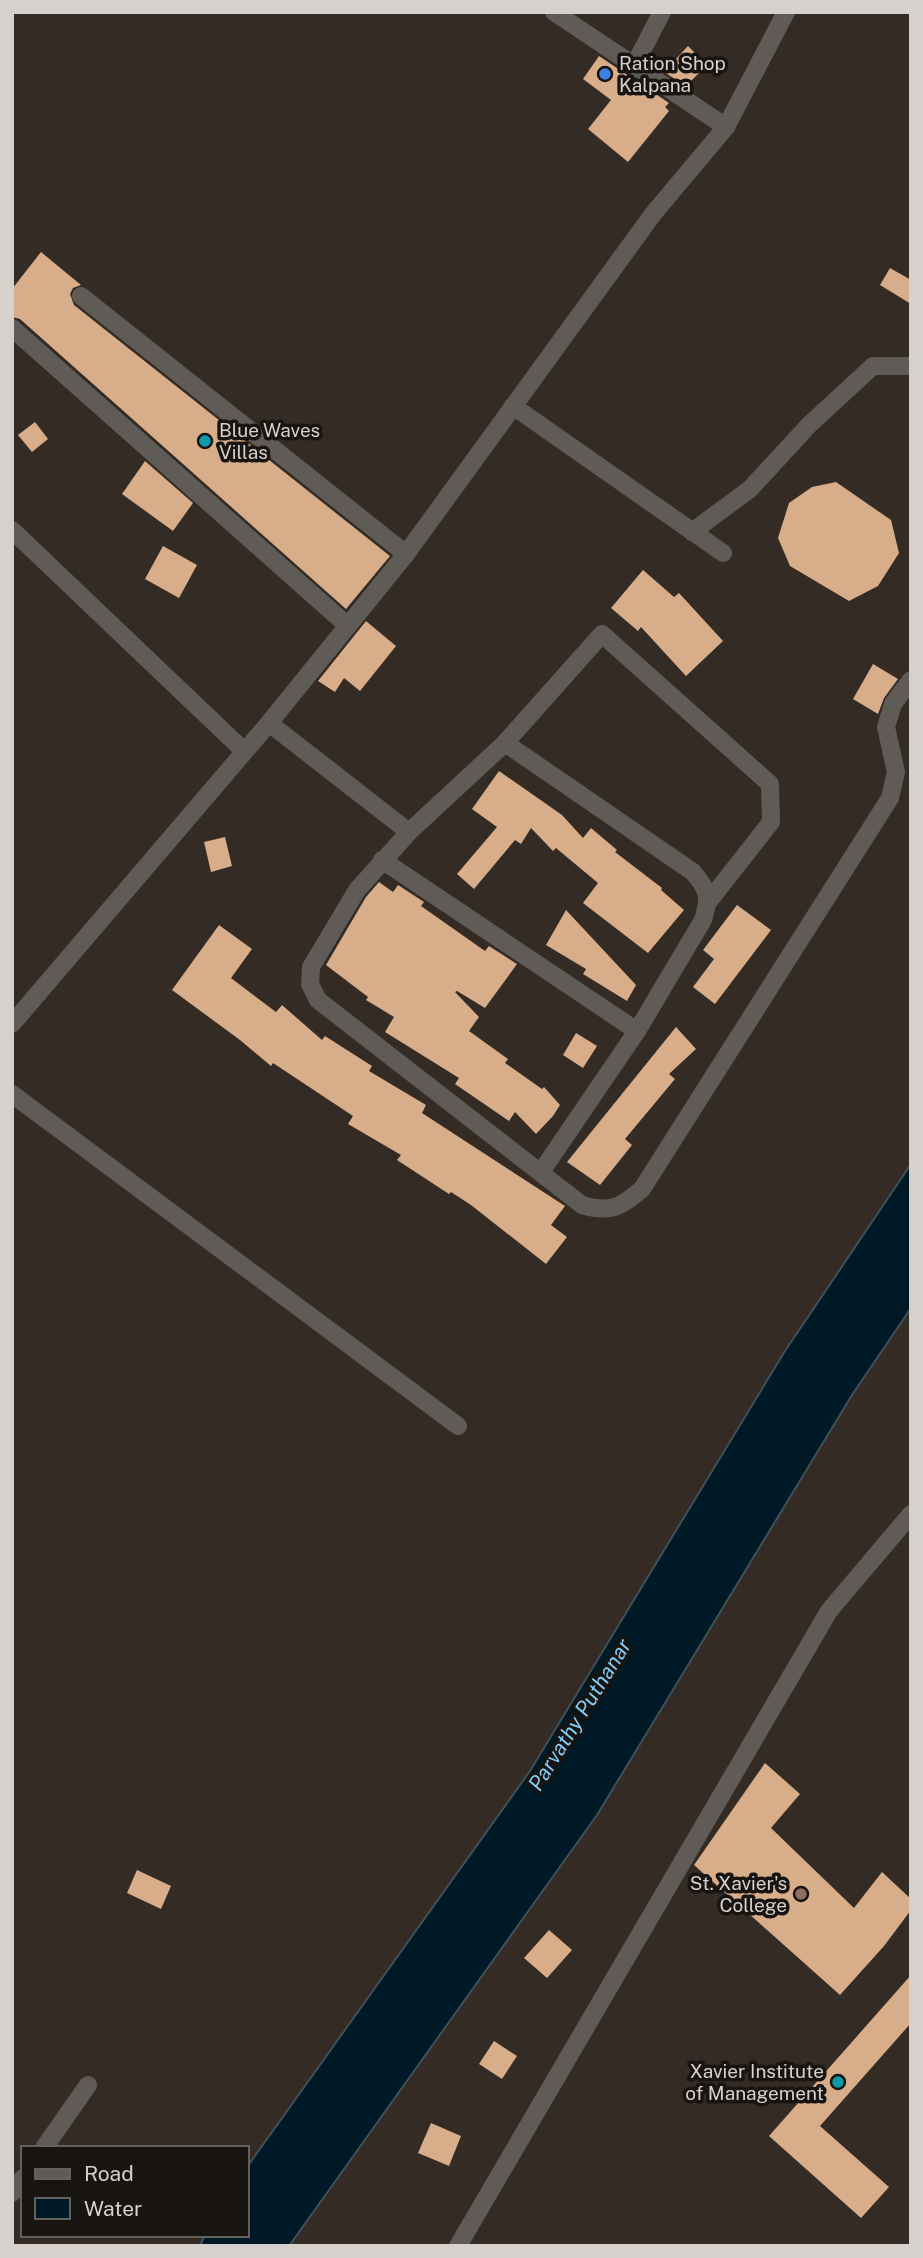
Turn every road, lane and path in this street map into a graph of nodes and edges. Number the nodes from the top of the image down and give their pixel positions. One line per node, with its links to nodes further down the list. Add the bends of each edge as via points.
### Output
1 (554, 12): 4 (street)
2 (662, 12): 4 (street)
3 (786, 12): 5 (street)
4 (634, 65): 5 (street)
5 (726, 127): 9 (street, via 653,214)
6 (80, 296): 12 (street)
7 (12, 328): 14 (street)
8 (911, 366): 11 (street, via 873,366 809,425 750,489)
9 (513, 406): 11 (street); 12 (street)
10 (12, 530): 18 (street)
11 (692, 532): 13 (street)
12 (406, 554): 14 (street)
13 (723, 554)
14 (348, 626): 16 (street)
15 (911, 680): 25 (street, via 893,704 886,727 895,772 890,798 642,1189 625,1204 602,1211 582,1205)
16 (269, 723): 18 (street); 19 (street)
17 (505, 743): 19 (street); 21 (street, via 694,872); 21 (street, via 601,634 770,784 771,822)
18 (244, 751): 22 (street)
19 (409, 832): 20 (street)
20 (382, 860): 23 (street); 25 (street, via 357,890 311,967 310,984 318,1000)
21 (709, 901): 23 (street, via 703,920)
22 (16, 1012)
23 (637, 1031): 25 (street)
24 (12, 1094): 26 (street)
25 (541, 1172)
26 (458, 1426)
27 (911, 1514): 30 (street, via 829,1611)
28 (88, 2085): 29 (street)
29 (45, 2146)
30 (458, 2246)

